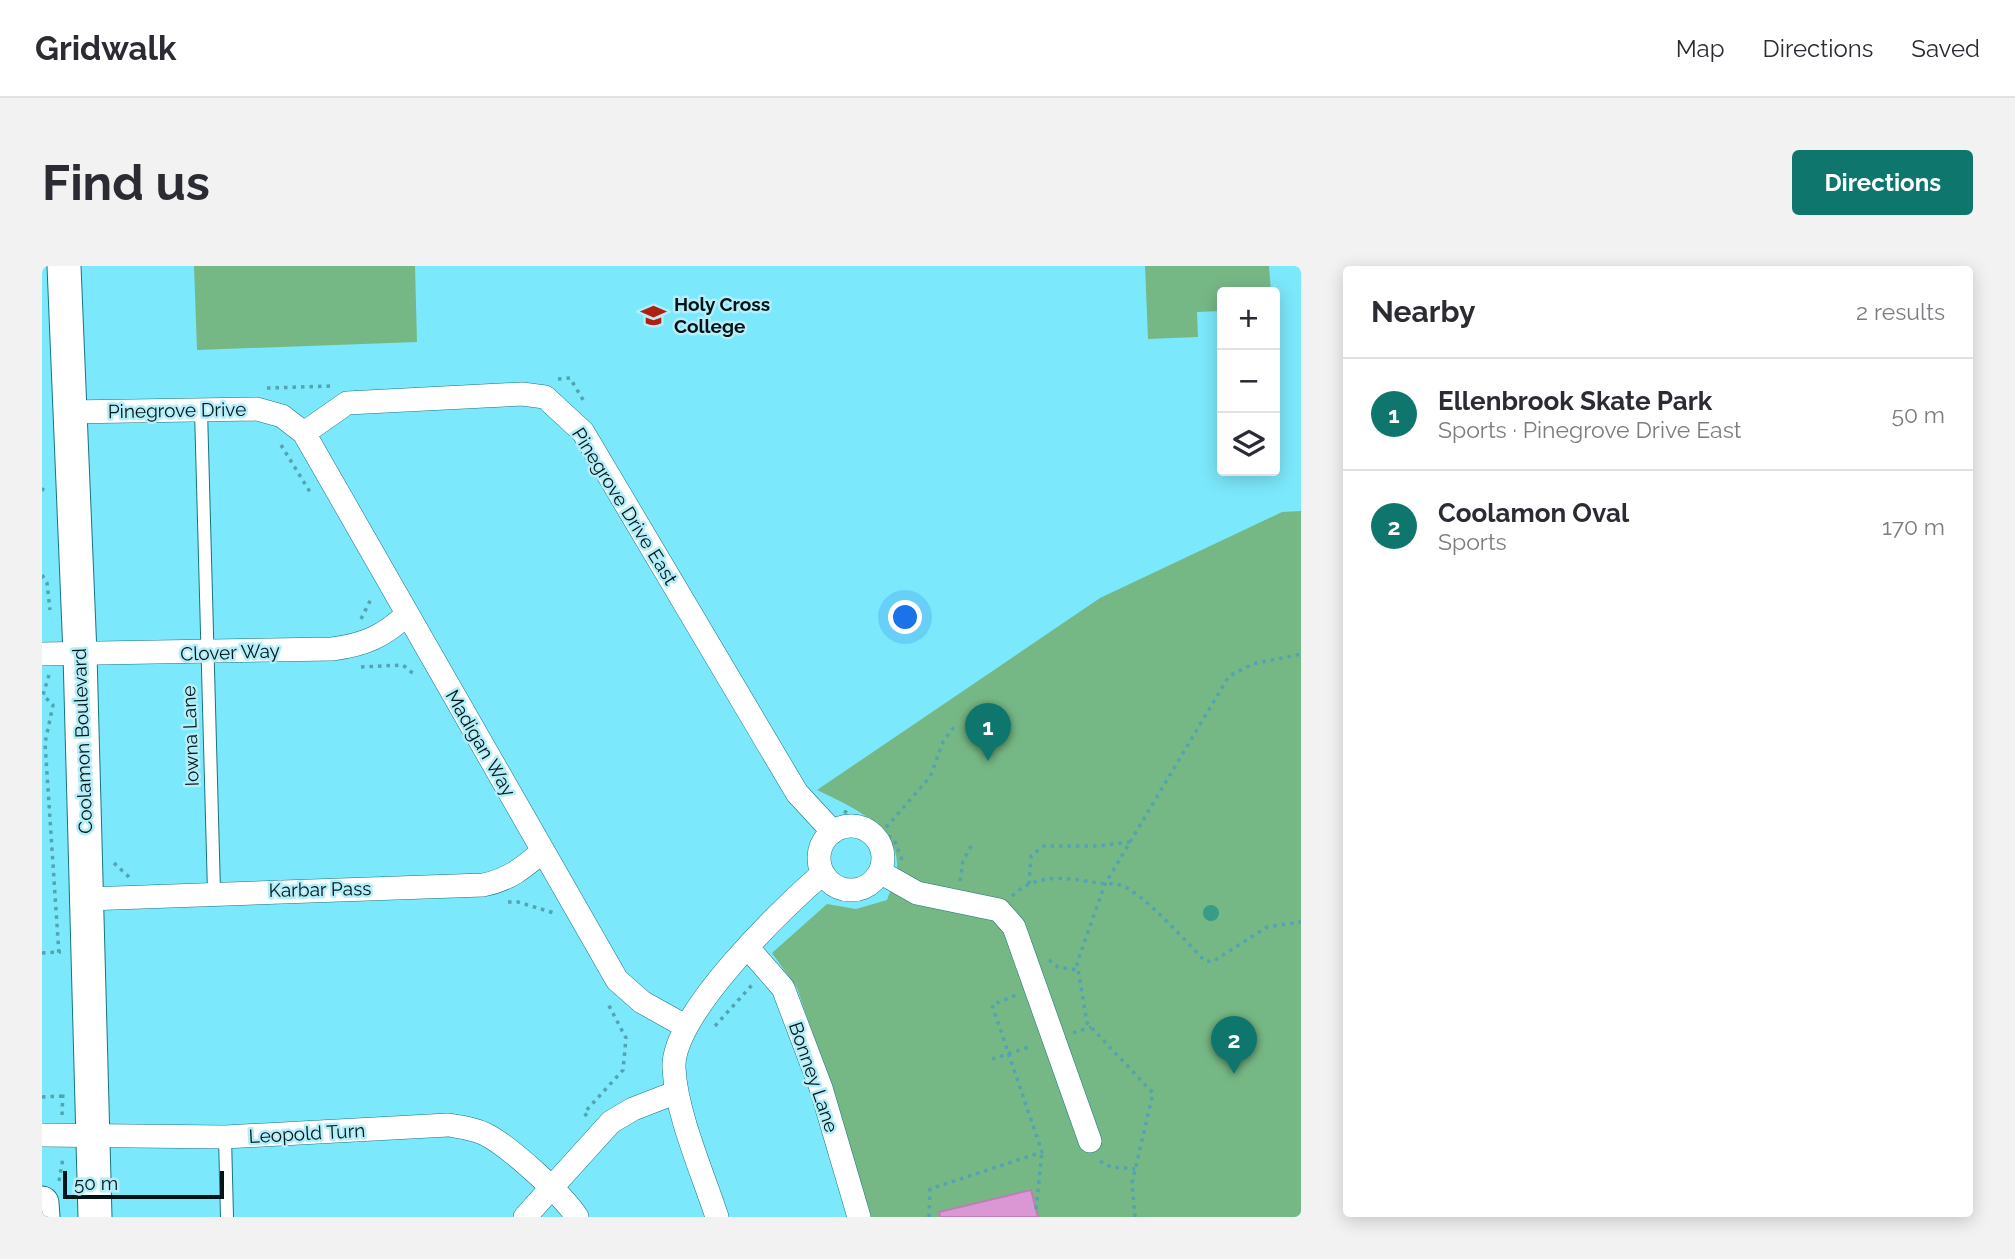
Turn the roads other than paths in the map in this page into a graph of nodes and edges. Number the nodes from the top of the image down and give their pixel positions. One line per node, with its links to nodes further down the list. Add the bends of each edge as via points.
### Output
1 (64, 266): 3 (street, Coolamon Boulevard)
2 (201, 410): 3 (street, Pinegrove Drive); 4 (street, Pinegrove Drive, via 269,411); 7 (lane, Iowna Lane)
3 (55, 412): 6 (street, Coolamon Boulevard)
4 (304, 433): 5 (street, Madigan Way); 8 (street, Pinegrove Drive East, via 347,403 522,394 544,397 583,432 797,793)
5 (407, 614): 7 (street, Clover Way, via 390,631 358,645); 9 (street, Madigan Way)
6 (57, 654): 7 (street, Clover Way); 13 (street, Coolamon Boulevard)
7 (207, 654): 12 (lane, Iowna Lane)
8 (834, 832): 10 (street, via 853,826 872,834 883,852); 11 (street, via 822,846)
9 (543, 851): 12 (street, Karbar Pass, via 505,891 482,885); 15 (street, Madigan Way, via 617,980 642,1002)
10 (880, 872): 11 (street, via 857,889 838,886); 19 (street, via 917,893 999,910 1014,928)
11 (823, 873): 14 (street)
12 (214, 892): 13 (street, Karbar Pass)
13 (87, 899): 17 (street, Coolamon Boulevard)
14 (749, 948): 15 (street, via 709,989); 28 (street, Bonney Lane, via 783,988 821,1088)
15 (685, 1026): 16 (street, via 675,1049)
16 (677, 1092): 20 (street, via 632,1109 602,1131); 27 (street)
17 (66, 1135): 18 (street, Leopold Turn); 23 (street, Coolamon Boulevard)
18 (225, 1137): 20 (street, Leopold Turn, via 448,1125 470,1128 503,1145); 24 (lane)
19 (1090, 1141)
20 (551, 1189): 25 (street); 26 (street, Leopold Turn)
21 (52, 1194): 22 (street)
22 (43, 1217)
23 (95, 1217)
24 (227, 1217)
25 (525, 1217)
26 (578, 1217)
27 (717, 1217)
28 (859, 1217)

